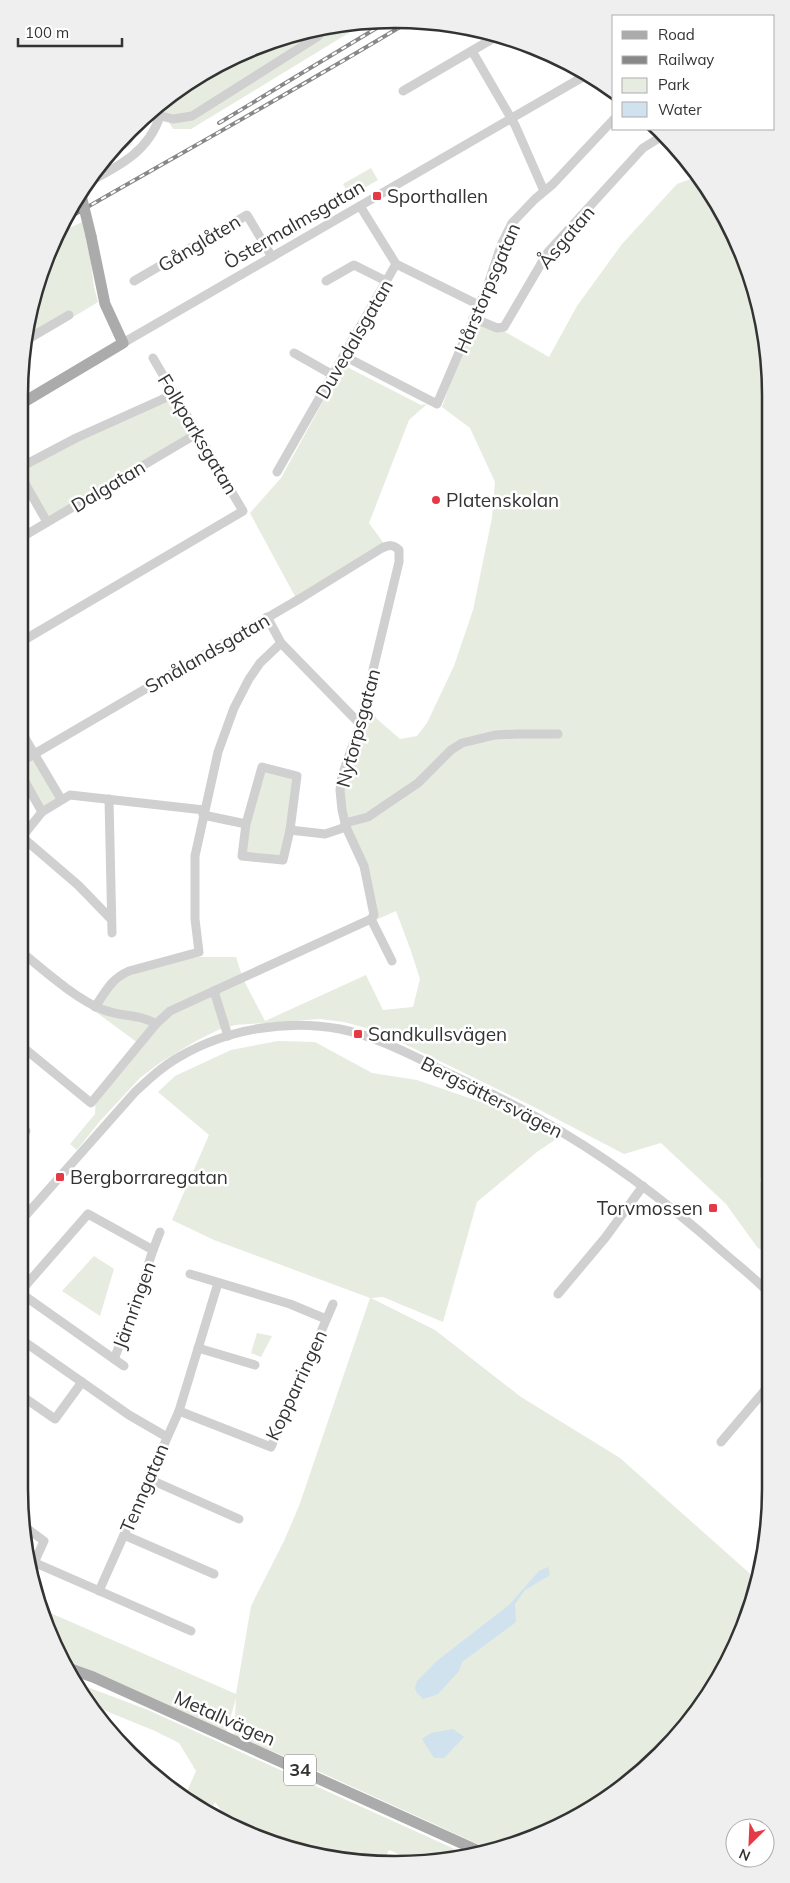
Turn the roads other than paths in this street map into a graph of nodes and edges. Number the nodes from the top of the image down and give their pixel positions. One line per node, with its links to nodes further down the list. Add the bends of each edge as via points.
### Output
1 (318, 36): 6 (street, via 198,113 180,119)
2 (490, 40): 3 (street)
3 (472, 51): 5 (street); 7 (street)
4 (581, 78): 7 (street, Östermalmsgatan)
5 (403, 91)
6 (160, 116): 10 (street, via 153,134 140,151)
7 (511, 119): 11 (street); 13 (street, Östermalmsgatan)
8 (612, 121): 11 (street, Hårstorpsgatan)
9 (658, 139): 21 (street, Åsgatan, via 644,148 548,252 504,327 497,328)
10 (99, 177)
11 (544, 191): 19 (street, Hårstorpsgatan, via 506,233)
12 (82, 202): 23 (main road, bridge, via 105,304)
13 (360, 206): 14 (street, Östermalmsgatan); 15 (street, Duvedalsgatan)
14 (272, 257): 16 (street, Gånglåten, via 247,215); 23 (street, Östermalmsgatan)
15 (396, 264): 17 (street, Duvedalsgatan); 19 (street)
16 (134, 281)
17 (386, 281): 18 (street, via 354,265); 25 (street, Duvedalsgatan)
18 (326, 282)
19 (479, 305): 21 (street, Hårstorpsgatan)
20 (69, 315): 22 (street)
21 (473, 318): 25 (street, Hårstorpsgatan, via 437,404)
22 (33, 336)
23 (123, 343): 29 (main road, Östermalmsgatan)
24 (294, 352): 27 (street)
25 (344, 356): 27 (street, Duvedalsgatan)
26 (153, 358): 28 (street, Folkparksgatan)
27 (333, 375): 32 (street, Duvedalsgatan)
28 (174, 394): 30 (street, Folkparksgatan); 31 (street)
29 (28, 400)
30 (198, 433): 34 (street, Dalgatan); 38 (street, Folkparksgatan, via 243,511)
31 (28, 463)
32 (277, 472)
33 (28, 489): 34 (street)
34 (47, 522): 35 (street, Dalgatan)
35 (28, 534)
36 (396, 546): 37 (street, Smålandsgatan, via 382,548); 40 (street, Nytorpsgatan, via 399,562)
37 (267, 617): 39 (street); 43 (street, Smålandsgatan)
38 (28, 638)
39 (282, 642): 40 (street); 49 (street, via 254,671 234,708 218,752)
40 (360, 724): 51 (street, Nytorpsgatan, via 342,776 340,801)
41 (558, 734): 51 (street, via 495,735 462,743 418,783 368,816)
42 (28, 744): 43 (street)
43 (34, 754): 44 (street, Smålandsgatan); 46 (street)
44 (28, 758)
45 (28, 787): 48 (street)
46 (61, 799): 47 (street, via 70,795); 48 (street)
47 (109, 799): 49 (street); 55 (street)
48 (42, 812): 52 (street)
49 (203, 813): 50 (street); 61 (street, via 194,875 199,952 120,975)
50 (246, 824): 53 (street, via 242,856 283,860); 53 (street, via 262,767 296,776)
51 (345, 825): 53 (street, via 325,834); 56 (street, Nytorpsgatan, via 364,866 374,911)
52 (28, 830)
53 (290, 830)
54 (28, 842): 55 (street)
55 (110, 918): 57 (street)
56 (371, 919): 59 (street, Nytorpsgatan); 60 (street)
57 (112, 933)
58 (28, 957): 61 (street)
59 (392, 961)
60 (214, 991): 62 (street, via 176,1008); 63 (street)
61 (95, 1007): 62 (street)
62 (156, 1024): 64 (street, via 91,1104)
63 (228, 1036): 65 (street, Bergsättersvägen, via 260,1028 298,1025 340,1029 378,1040 535,1116); 66 (street, Bergsättersvägen, via 190,1051 154,1074)
64 (28, 1052)
65 (643, 1186): 72 (street, Bergsättersvägen, via 685,1218); 73 (street)
66 (28, 1212)
67 (160, 1232): 68 (street, Järnringen)
68 (153, 1250): 70 (street, Järnringen, via 88,1214); 79 (street, Järnringen)
69 (190, 1274): 71 (street, Kopparringen)
70 (28, 1283)
71 (218, 1283): 76 (street, Kopparringen, via 290,1304); 78 (street)
72 (762, 1286)
73 (558, 1294)
74 (28, 1299): 79 (street, Järnringen)
75 (333, 1304): 76 (street, Kopparringen)
76 (326, 1320): 85 (street, Kopparringen, via 271,1448)
77 (28, 1344): 82 (street, Tenngatan)
78 (198, 1348): 80 (street); 85 (street)
79 (114, 1359): 81 (street, Järnringen)
80 (255, 1365)
81 (124, 1366)
82 (82, 1382): 84 (street, via 55,1420); 86 (street, Tenngatan)
83 (762, 1394): 87 (street)
84 (28, 1400)
85 (179, 1411): 86 (street)
86 (167, 1437): 88 (street, Tenngatan)
87 (721, 1442)
88 (150, 1479): 89 (street); 91 (street, Tenngatan)
89 (239, 1519)
90 (30, 1531): 92 (street, via 44,1541)
91 (124, 1535): 94 (street); 95 (street, Tenngatan)
92 (35, 1559)
93 (36, 1563): 95 (street)
94 (214, 1574)
95 (99, 1591): 96 (street)
96 (191, 1631)
97 (76, 1671): 99 (main road, Metallvägen / 34)
98 (82, 1680): 99 (main road, Metallvägen / 34)
99 (118, 1689): 100 (main road, Metallvägen / 34)
100 (470, 1847)

